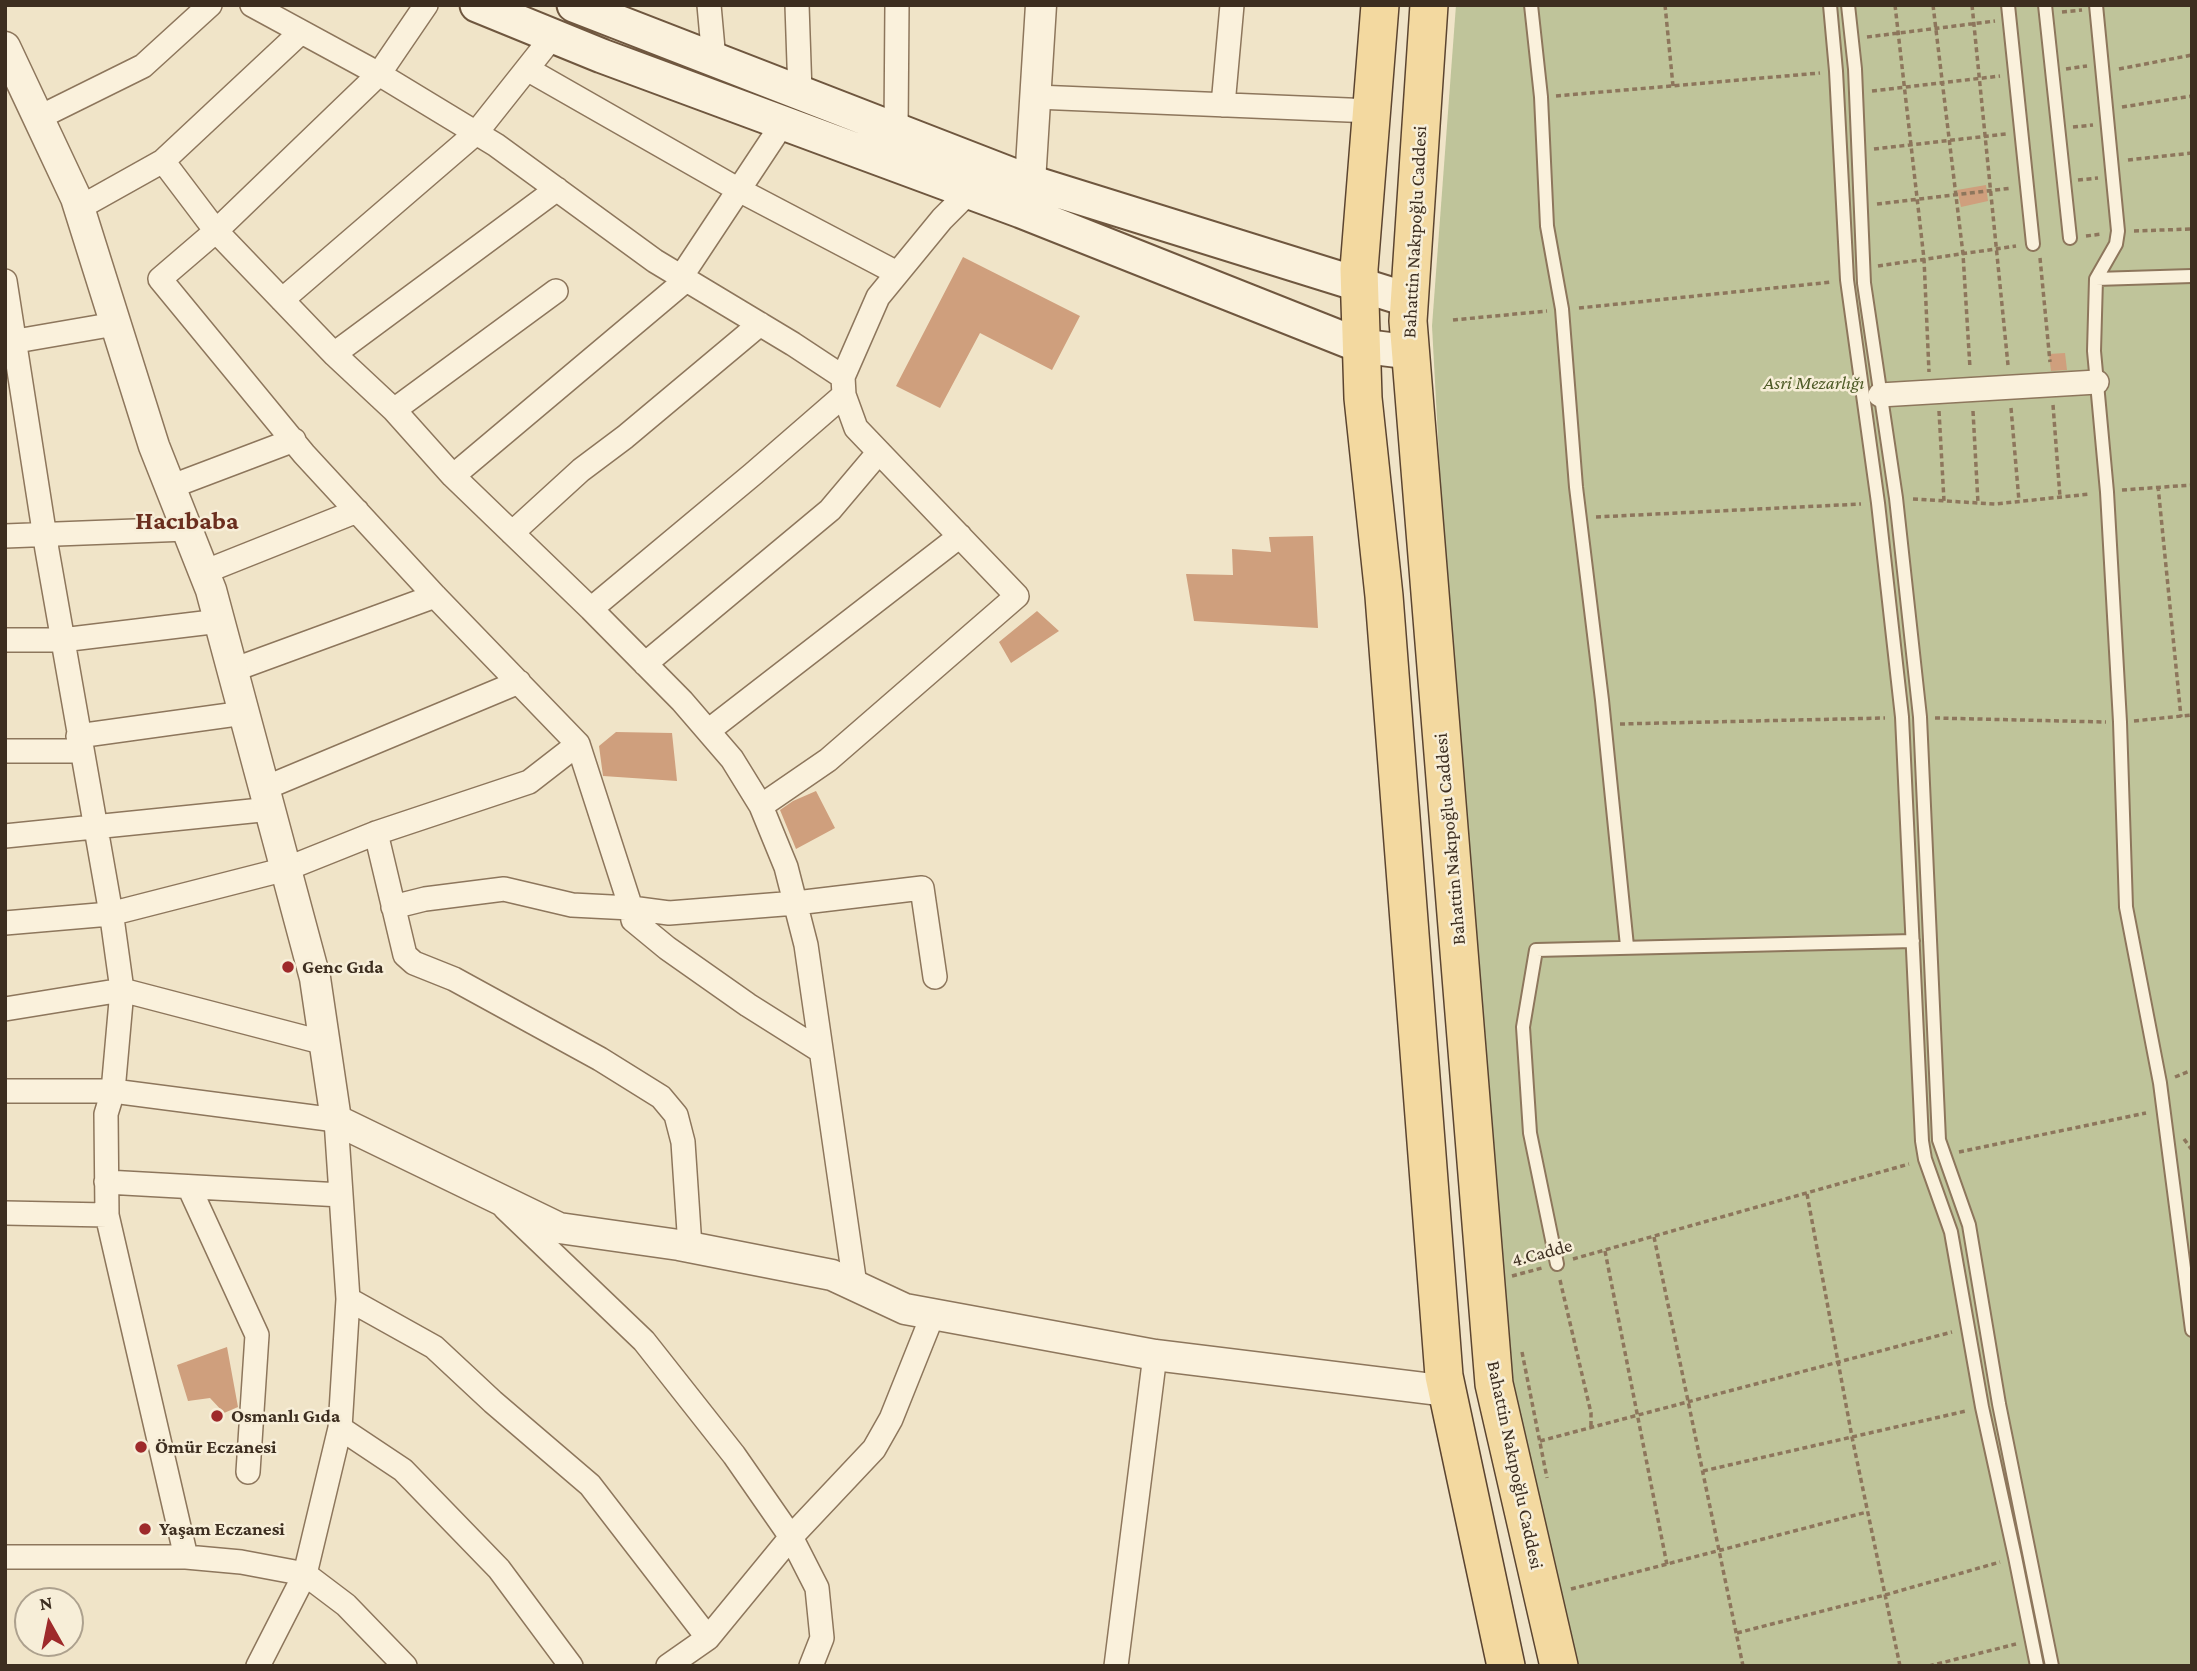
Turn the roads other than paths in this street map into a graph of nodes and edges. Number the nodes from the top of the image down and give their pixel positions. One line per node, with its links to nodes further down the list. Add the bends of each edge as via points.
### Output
1 (210, 5): 30 (street, via 142,66)
2 (252, 5): 20 (street)
3 (426, 5): 25 (street)
4 (477, 5): 21 (main road)
5 (574, 5): 19 (main road)
6 (709, 5): 23 (street)
7 (797, 5): 26 (street)
8 (897, 5): 32 (street)
9 (1041, 5): 27 (street)
10 (1232, 5): 28 (street)
11 (1380, 5): 29 (main road)
12 (1429, 5): 51 (main road, Bahattin Nakıpoğlu Caddesi)
13 (1531, 5): 98 (lane, via 1548,226 1562,310 1576,487)
14 (1829, 5): 97 (lane, via 1847,280 1902,717)
15 (1848, 5): 60 (lane, via 1864,282)
16 (2008, 5): 42 (lane)
17 (2096, 7): 46 (lane, via 2118,232)
18 (2045, 10): 41 (lane)
19 (619, 14): 23 (main road)
20 (301, 32): 25 (street); 34 (street)
21 (553, 36): 24 (street); 31 (main road)
22 (5, 47): 30 (street)
23 (714, 60): 26 (main road)
24 (527, 69): 33 (street); 37 (street)
25 (379, 74): 33 (street); 40 (street)
26 (800, 93): 32 (main road)
27 (1036, 97): 28 (street); 35 (street)
28 (1223, 105): 29 (street)
29 (1372, 111): 48 (main road)
30 (38, 118): 39 (street)
31 (783, 123): 37 (street); 38 (main road)
32 (896, 130): 35 (main road)
33 (476, 132): 36 (street); 50 (street)
34 (163, 161): 39 (street); 40 (street)
35 (1030, 182): 48 (main road)
36 (557, 189): 45 (street); 57 (street)
37 (739, 190): 43 (street); 45 (street)
38 (970, 192): 43 (street); 55 (main road)
39 (79, 208): 52 (street)
40 (216, 231): 50 (street); 62 (street, via 160,279)
41 (2070, 238)
42 (2033, 244)
43 (897, 273): 59 (street, via 878,297)
44 (2192, 276): 46 (lane)
45 (683, 278): 53 (street); 64 (street)
46 (2096, 279): 58 (lane)
47 (5, 281): 54 (street)
48 (1359, 285): 51 (main road); 55 (main road)
49 (556, 292): 61 (street)
50 (282, 299): 57 (street)
51 (1409, 300): 56 (main road, Bahattin Nakıpoğlu Caddesi)
52 (116, 324): 54 (street); 65 (street)
53 (760, 324): 59 (street); 68 (street, via 580,470)
54 (10, 342): 69 (street)
55 (1361, 346): 56 (main road); 120 (main road)
56 (1410, 352): 135 (main road, Bahattin Nakıpoğlu Caddesi, via 1494,1384)
57 (334, 354): 61 (street)
58 (2096, 382): 60 (street); 118 (lane, via 2107,492 2126,907 2160,1083)
59 (844, 386): 63 (street, via 856,428); 74 (street, via 753,474)
60 (1880, 395): 137 (lane, via 1920,718 1939,1140 1969,1225 1999,1404)
61 (394, 410): 64 (street)
62 (293, 440): 65 (street); 66 (street)
63 (879, 452): 71 (street); 78 (street, via 830,510)
64 (453, 476): 68 (street)
65 (170, 487): 67 (street)
66 (357, 511): 72 (street); 73 (street)
67 (187, 529): 69 (street); 72 (street)
68 (512, 533): 74 (street)
69 (44, 535): 70 (street); 77 (street)
70 (5, 536)
71 (960, 536): 82 (street); 87 (street, via 1017,596 828,760)
72 (204, 572): 75 (street)
73 (435, 596): 79 (street); 80 (street)
74 (591, 609): 78 (street)
75 (219, 621): 77 (street); 79 (street)
76 (5, 640): 77 (street)
77 (62, 640): 83 (street)
78 (645, 664): 82 (street)
79 (233, 670): 81 (street)
80 (519, 682): 84 (street); 86 (street)
81 (244, 713): 83 (street); 86 (street)
82 (708, 731): 87 (street)
83 (80, 743): 85 (street); 88 (street)
84 (578, 744): 89 (street, via 529,782); 94 (street)
85 (5, 751)
86 (268, 798): 88 (street); 91 (street)
87 (761, 806): 92 (street)
88 (93, 825): 90 (street); 95 (street)
89 (376, 833): 91 (street); 93 (street)
90 (5, 836)
91 (286, 869): 95 (street); 102 (street, via 315,978)
92 (796, 903): 94 (street, via 669,913); 99 (street, via 922,888); 103 (street)
93 (393, 907): 94 (street, via 503,888 572,905); 113 (street, via 405,955 414,963 454,979 661,1097 676,1115 683,1142)
94 (631, 908): 103 (street, via 633,920 667,948)
95 (110, 914): 96 (street); 100 (street)
96 (5, 923)
97 (1913, 941): 98 (lane); 136 (lane, via 1922,1141 1951,1232 1982,1407)
98 (1627, 946): 114 (lane, via 1536,950 1523,1027 1530,1133)
99 (934, 977)
100 (122, 990): 101 (street); 102 (street); 105 (street)
101 (5, 1009)
102 (324, 1043): 106 (street)
103 (821, 1051): 115 (street)
104 (5, 1091): 105 (street)
105 (113, 1091): 106 (street); 107 (street, via 106,1114)
106 (336, 1120): 109 (street); 110 (street)
107 (106, 1182): 108 (street); 112 (street)
108 (189, 1186): 109 (street); 122 (street, via 257,1335)
109 (341, 1195): 116 (street)
110 (492, 1196): 113 (street, via 559,1228); 123 (street, via 644,1341)
111 (5, 1213): 112 (street)
112 (107, 1215): 125 (street)
113 (690, 1247): 115 (street, via 832,1275)
114 (1557, 1264)
115 (855, 1285): 117 (street, via 905,1309)
116 (348, 1299): 121 (street); 127 (street, via 434,1347 590,1485)
117 (933, 1314): 119 (street); 123 (street, via 891,1419 874,1448)
118 (2192, 1330)
119 (1156, 1355): 120 (street); 133 (street)
120 (1448, 1391): 134 (main road)
121 (340, 1428): 126 (street); 130 (street, via 402,1470 480,1549)
122 (248, 1472)
123 (791, 1536): 127 (street); 132 (street, via 817,1588 822,1638)
124 (5, 1557): 125 (street)
125 (186, 1557): 126 (street)
126 (304, 1574): 128 (street); 129 (street, via 346,1605)
127 (708, 1638): 131 (street)
128 (258, 1666)
129 (405, 1666)
130 (571, 1666)
131 (667, 1666)
132 (811, 1666)
133 (1116, 1666)
134 (1506, 1666)
135 (1559, 1666)
136 (2037, 1666)
137 (2052, 1666)

